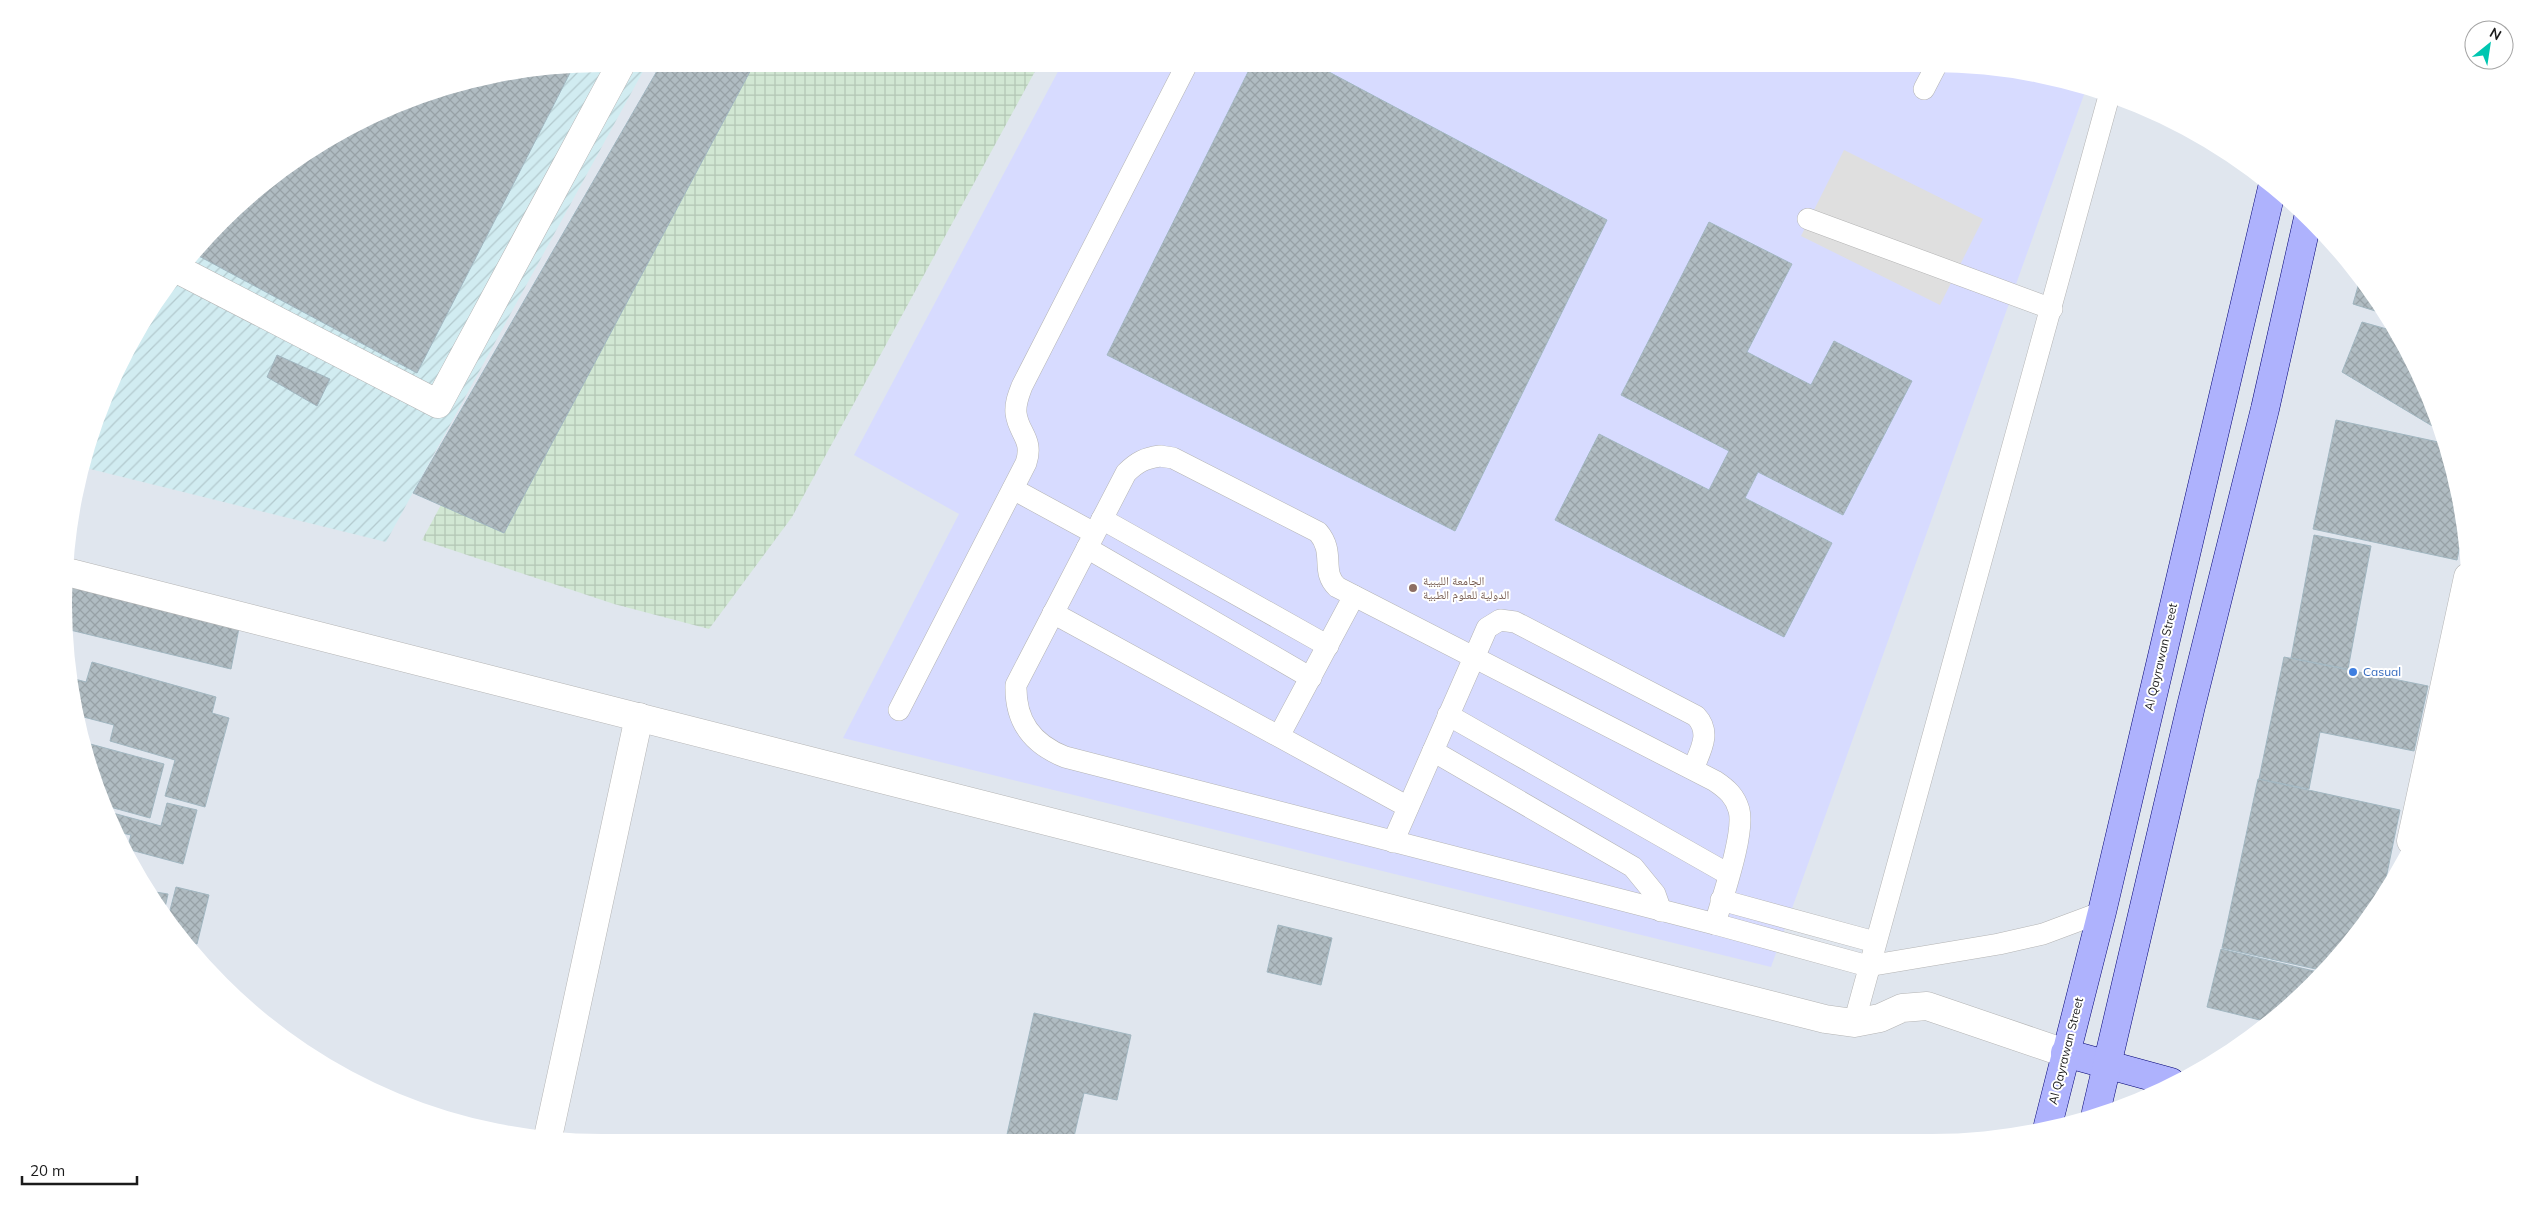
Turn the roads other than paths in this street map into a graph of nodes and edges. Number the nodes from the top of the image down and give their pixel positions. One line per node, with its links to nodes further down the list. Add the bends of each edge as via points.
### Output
1 (617, 72): 9 (street, via 438,404)
2 (1183, 72): 11 (lane, via 1022,386 1016,414 1026,436 1029,455)
3 (1933, 72): 4 (lane)
4 (1924, 89)
5 (2107, 103): 10 (lane)
6 (2270, 195): 32 (main road, Al Qayrawan Street)
7 (1808, 219): 10 (lane)
8 (2306, 228): 38 (main road)
9 (187, 274)
10 (2052, 309): 34 (lane)
11 (1013, 489): 12 (lane); 20 (lane)
12 (1094, 533): 14 (lane, via 1126,473 1136,463 1148,457 1174,458 1318,532 1328,547 1331,582); 16 (lane); 17 (lane); 19 (lane)
13 (74, 574): 22 (street)
14 (1354, 596): 17 (lane); 18 (lane)
15 (2462, 605): 27 (street)
16 (1053, 613): 23 (lane); 28 (lane, via 1016,685 1016,699 1024,724 1034,739 1048,750)
17 (1328, 646): 19 (lane)
18 (1474, 657): 21 (lane); 25 (lane); 25 (lane, via 1487,628 1493,623 1508,620 1524,627 1696,716 1706,733)
19 (1311, 678): 23 (lane)
20 (899, 710)
21 (1448, 715): 24 (lane); 29 (lane)
22 (639, 717): 36 (street, via 1806,1014); 42 (street)
23 (1280, 736): 26 (lane)
24 (1432, 752): 26 (lane); 31 (lane, via 1634,868 1655,894)
25 (1693, 769): 29 (lane, via 1727,789 1735,800 1740,825)
26 (1408, 807): 28 (lane)
27 (2416, 818)
28 (1393, 842): 31 (lane)
29 (1728, 874): 30 (lane)
30 (1721, 900): 33 (lane); 34 (lane)
31 (1661, 910): 33 (lane)
32 (2102, 912): 35 (lane, via 2043,934); 37 (main road, Al Qayrawan Street)
33 (1714, 924): 35 (lane)
34 (1875, 942): 35 (lane)
35 (1868, 966): 36 (lane)
36 (1854, 1023): 37 (street, via 1880,1018 1902,1008 1927,1006)
37 (2065, 1053): 38 (main road); 41 (main road, Al Qayrawan Street)
38 (2107, 1065): 39 (main road); 40 (main road)
39 (2164, 1080)
40 (2097, 1106)
41 (2049, 1119)
42 (549, 1130)

